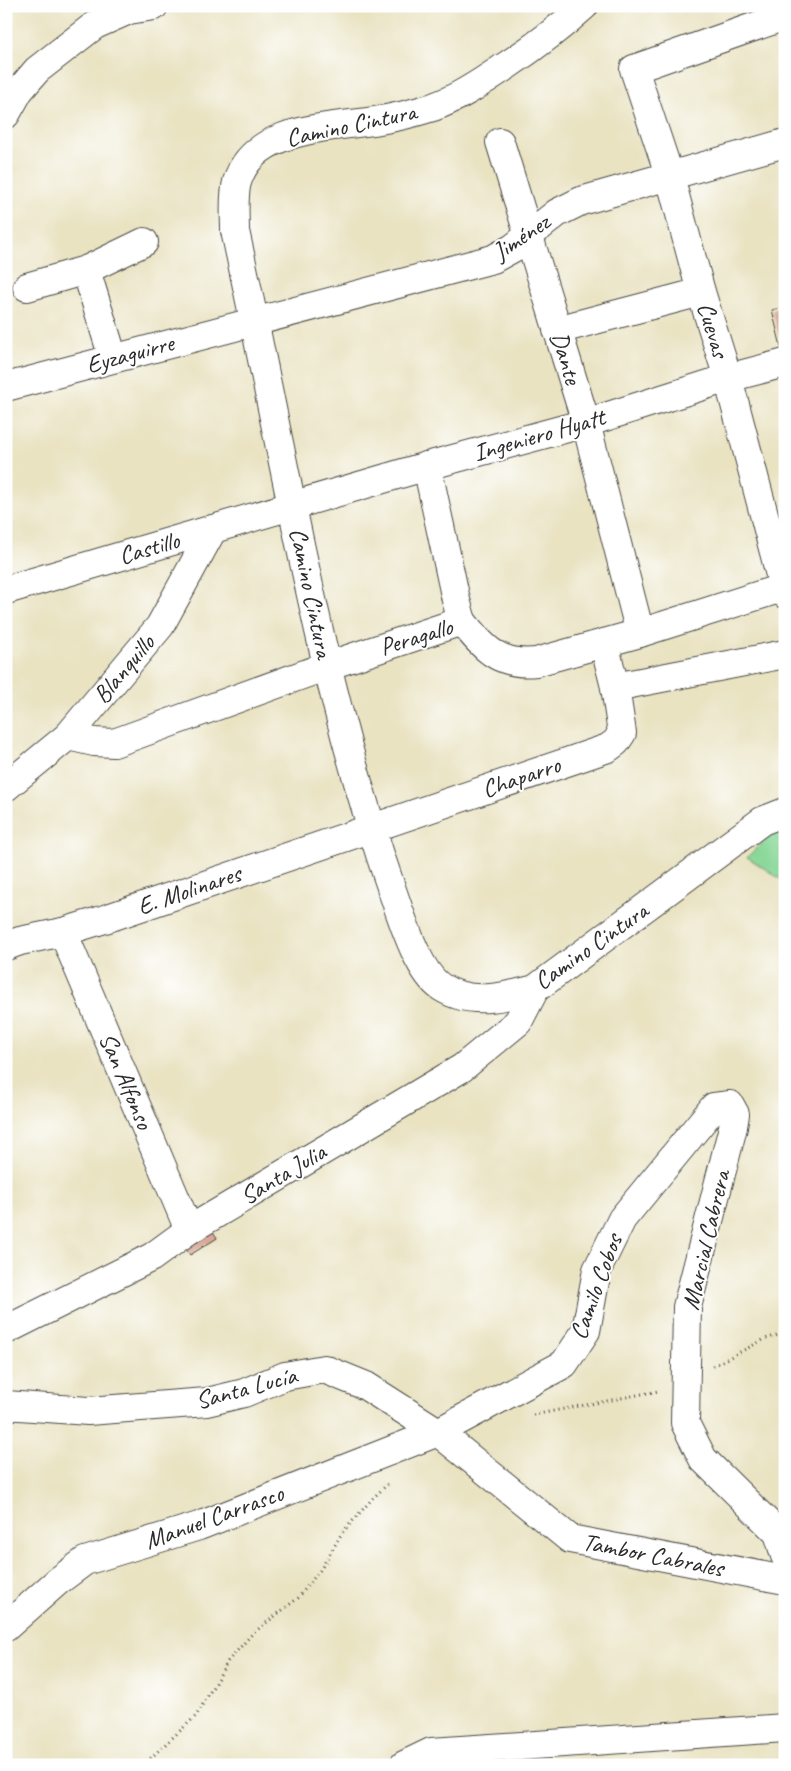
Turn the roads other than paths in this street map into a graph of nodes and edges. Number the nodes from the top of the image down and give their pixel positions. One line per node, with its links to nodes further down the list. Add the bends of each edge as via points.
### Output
1 (154, 6): 4 (street, via 130,10 95,25 37,70 19,91)
2 (584, 6): 13 (street, Camino Cintura, via 530,49 456,97 406,115 310,129 284,137 259,150 237,182 234,208 235,231)
3 (785, 16): 7 (street, Cuevas, via 634,69)
4 (6, 114)
5 (500, 142): 8 (street, Dante)
6 (785, 143): 7 (street, Jiménez)
7 (670, 177): 8 (street, Jiménez, via 581,201 557,213); 12 (street, Cuevas)
8 (529, 235): 13 (street, Jiménez, via 493,259); 14 (street, Dante)
9 (144, 242): 10 (street)
10 (86, 270): 11 (street); 15 (street)
11 (27, 287)
12 (701, 292): 14 (street); 17 (street, Cuevas)
13 (255, 321): 15 (street, Eyzaguirre); 21 (street, Camino Cintura)
14 (557, 330): 19 (street, Dante)
15 (113, 358): 18 (street, Eyzaguirre)
16 (785, 363): 17 (street, Ingeniero Hyatt)
17 (728, 378): 19 (street, Ingeniero Hyatt); 23 (street, Cuevas)
18 (6, 387)
19 (586, 423): 20 (street, Ingeniero Hyatt); 26 (street, Dante)
20 (427, 466): 21 (street, Ingeniero Hyatt); 25 (street)
21 (292, 505): 22 (street, Castillo); 29 (street, Camino Cintura)
22 (213, 529): 24 (street, Castillo); 31 (street, Blanquillo, via 160,626)
23 (784, 589): 26 (street, Peragallo)
24 (6, 590)
25 (462, 621): 27 (street, Peragallo, via 479,643 495,655 521,664); 29 (street, Peragallo)
26 (640, 632): 27 (street, Peragallo)
27 (604, 643): 30 (street, Chaparro)
28 (785, 654): 30 (street)
29 (327, 666): 31 (street, Peragallo, via 114,743); 34 (street, Camino Cintura)
30 (615, 687): 34 (street, Chaparro, via 622,733 608,748)
31 (68, 736): 32 (street, Blanquillo)
32 (6, 787)
33 (785, 812): 37 (street, Camino Cintura, via 762,821)
34 (370, 827): 35 (street, E. Molinares); 37 (street, Camino Cintura, via 408,935 424,968 440,986 465,997 498,998)
35 (64, 932): 36 (street, E. Molinares, via 20,940); 39 (street, San Alfonso)
36 (6, 946)
37 (535, 989): 39 (street, Santa Julia, via 518,1022 462,1068)
38 (733, 1127): 42 (street, Camilo Cobos, via 735,1114 730,1105 714,1107 622,1220 597,1270 586,1331 564,1364); 43 (street, Marcial Cabrera, via 687,1307 685,1423 703,1459 778,1533)
39 (189, 1230): 40 (street, Santa Julia, via 152,1256)
40 (6, 1330)
41 (6, 1405): 42 (street, Santa Lucía, via 88,1411 207,1402 244,1393 285,1376 324,1368 366,1386)
42 (438, 1432): 44 (street, Tambor Cabrales, via 570,1539); 45 (street, Manuel Carrasco, via 199,1526 86,1561)
43 (785, 1556)
44 (785, 1580)
45 (6, 1627)
46 (785, 1728): 47 (street, via 431,1752)
47 (404, 1765)

